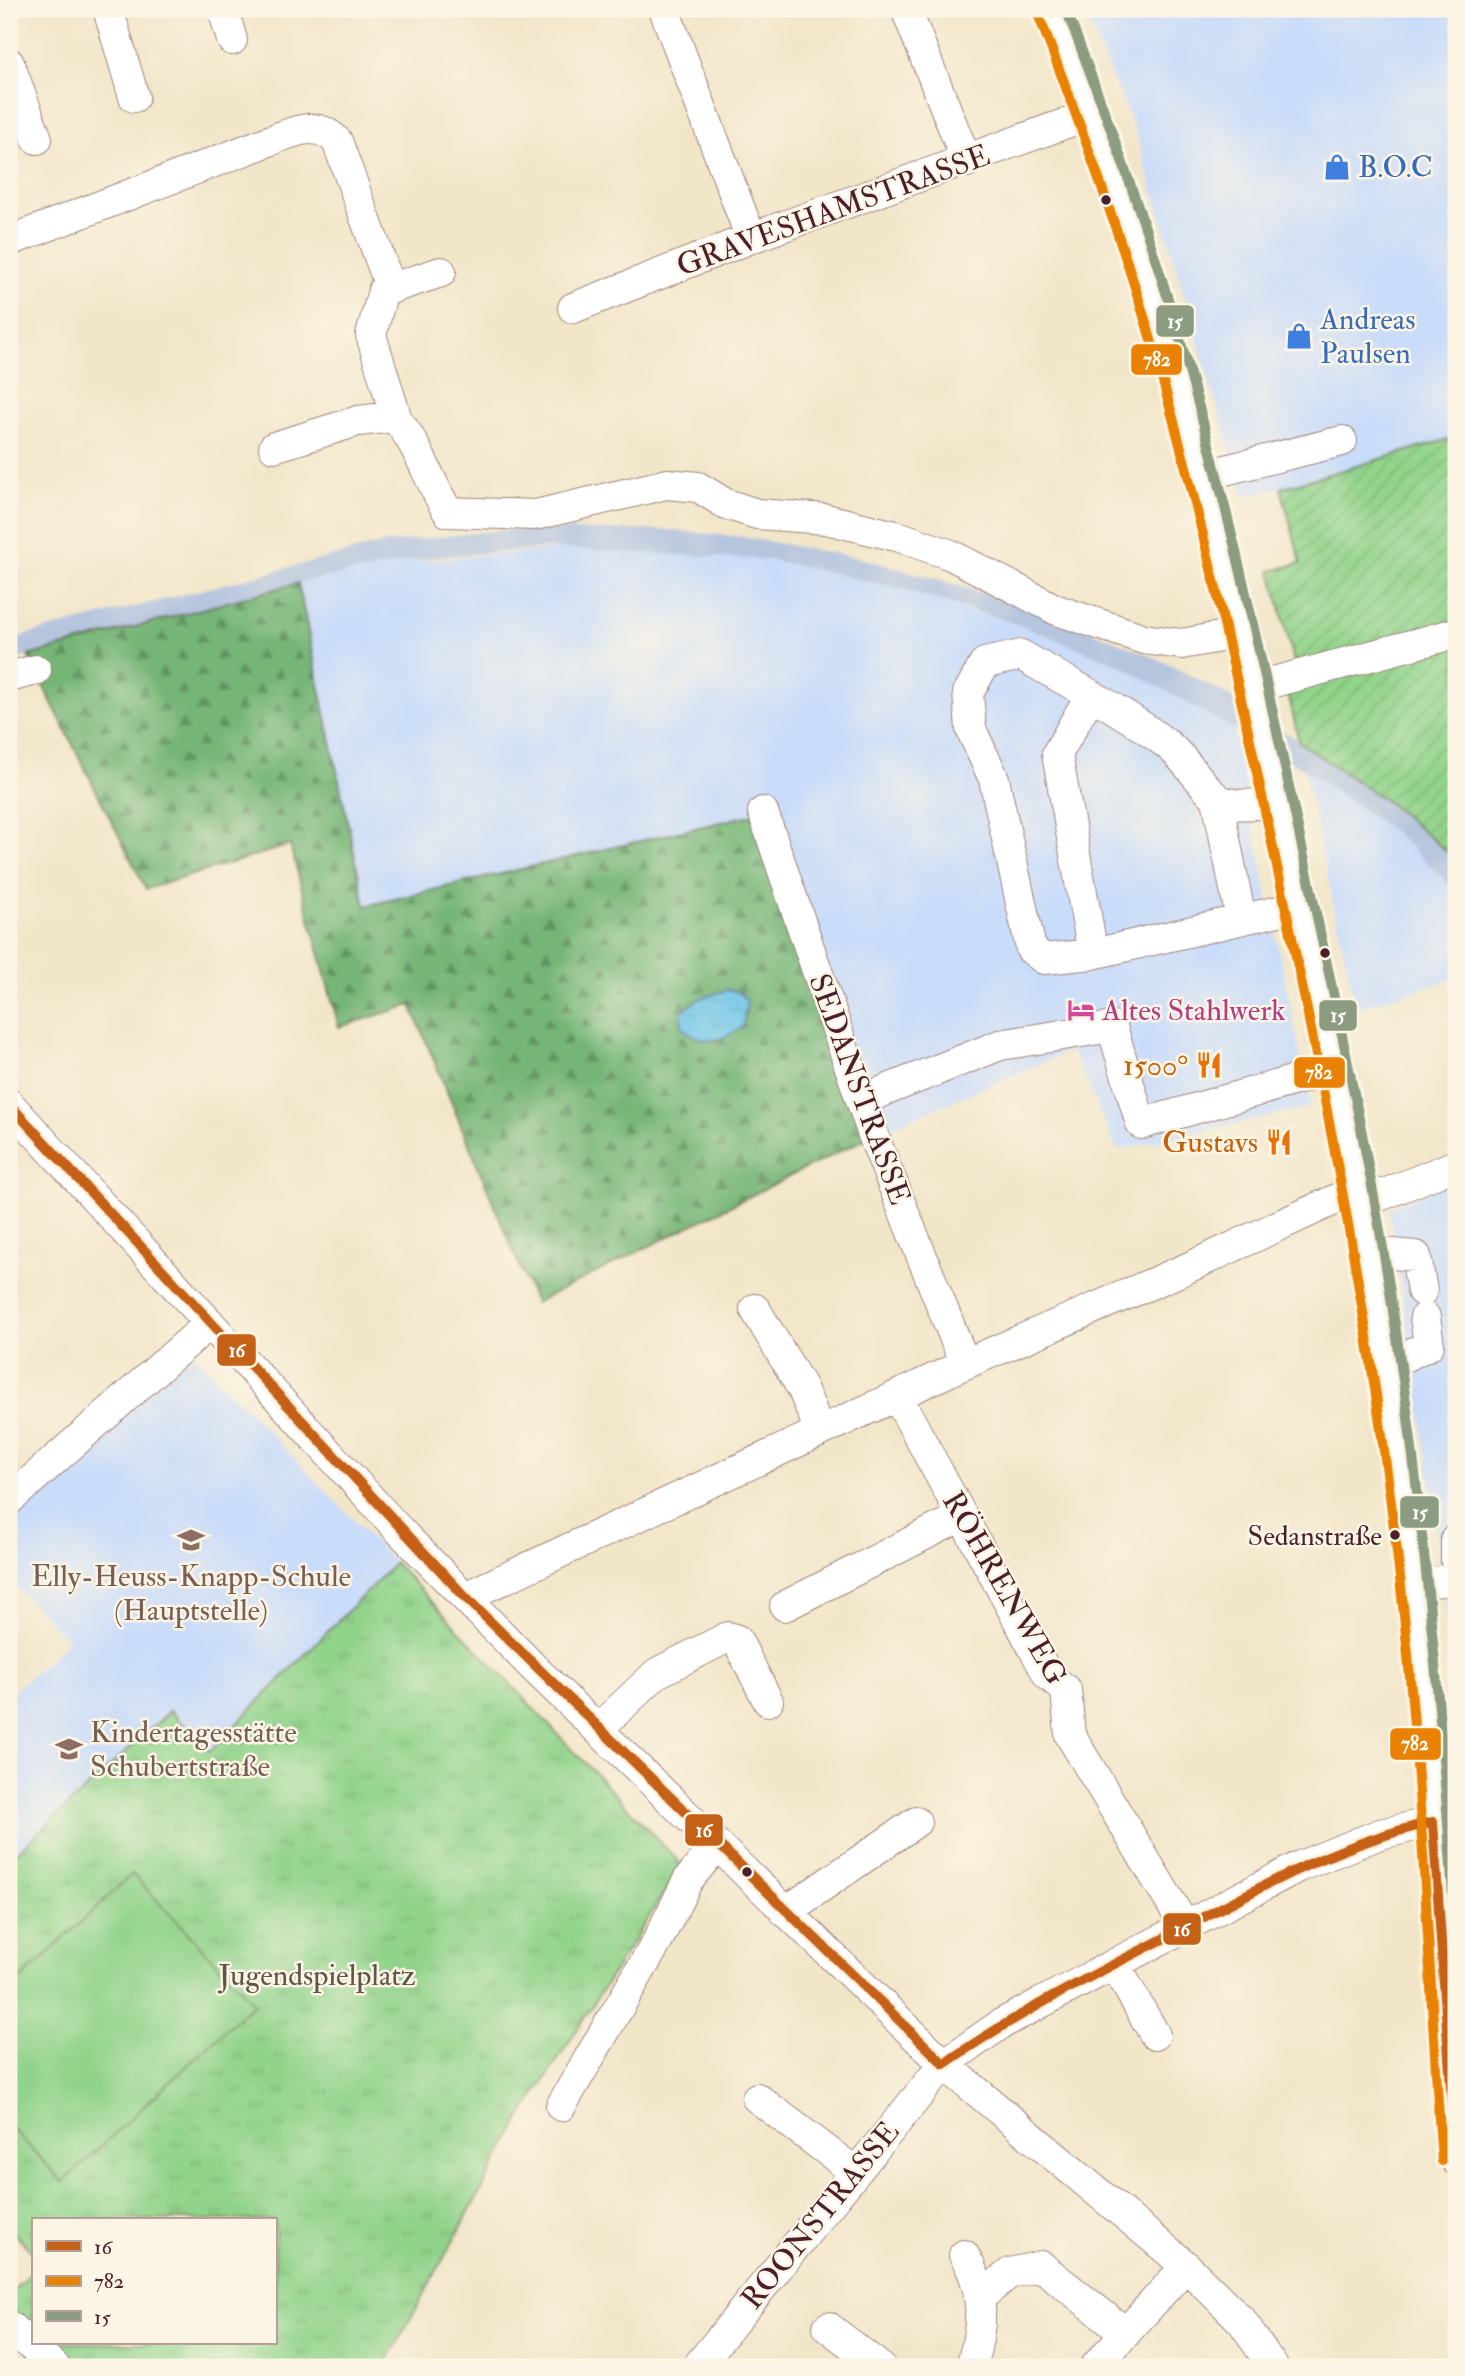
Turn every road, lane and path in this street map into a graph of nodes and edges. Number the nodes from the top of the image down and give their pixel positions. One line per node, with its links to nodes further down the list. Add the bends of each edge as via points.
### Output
1 (108, 9): 8 (street)
2 (223, 9): 6 (street)
3 (664, 9): 12 (street)
4 (906, 9): 11 (street)
5 (1051, 9): 9 (street)
6 (232, 40)
7 (9, 63): 10 (street)
8 (134, 97)
9 (1094, 113): 11 (street, GRAVESHAMSTRASSE); 20 (street, via 1160,315)
10 (37, 139)
11 (967, 162): 12 (street, GRAVESHAMSTRASSE)
12 (751, 238): 16 (street, GRAVESHAMSTRASSE)
13 (9, 242): 15 (street, via 269,141 321,128 337,141)
14 (441, 272): 15 (street)
15 (391, 289): 17 (street, via 383,291 371,335)
16 (573, 308)
17 (397, 420): 19 (street, via 358,421); 21 (street, via 408,431 429,482 448,512 535,515 667,484 698,487 726,504 757,514 826,519 900,537 951,555 1057,610 1144,639 1181,644)
18 (1342, 441): 20 (street)
19 (274, 447)
20 (1205, 475): 21 (street)
21 (1243, 633): 23 (street)
22 (1456, 633): 23 (street)
23 (1255, 687): 26 (street)
24 (1090, 696): 25 (street, via 1146,728 1179,754); 30 (street, via 1057,754); 30 (street, via 1021,655 985,663 968,692 971,729 994,779 1031,949 1044,959)
25 (1217, 799): 26 (street, via 1233,804); 29 (street)
26 (1279, 803): 28 (street)
27 (763, 812): 32 (street, SEDANSTRASSE)
28 (1300, 906): 29 (street); 31 (street)
29 (1241, 919): 30 (street)
30 (1093, 954)
31 (1334, 1069): 32 (street, via 1141,1124 1112,1027 1000,1045); 35 (street)
32 (861, 1100): 39 (street, SEDANSTRASSE)
33 (9, 1104): 38 (street)
34 (1456, 1165): 35 (street, via 1382,1195)
35 (1358, 1189): 36 (street); 39 (street)
36 (1369, 1252): 40 (street); 40 (street, via 1416,1256 1424,1304 1429,1345)
37 (755, 1309): 42 (street, via 802,1388)
38 (210, 1323): 43 (street); 49 (street)
39 (965, 1364): 41 (street)
40 (1387, 1365): 48 (street)
41 (897, 1396): 42 (street); 44 (street, RÖHRENWEG)
42 (820, 1431): 49 (street)
43 (9, 1500)
44 (962, 1516): 50 (street); 57 (street, RÖHRENWEG, via 1048,1675 1066,1690 1070,1735)
45 (1456, 1539): 46 (street)
46 (1456, 1561)
47 (1456, 1580): 48 (street)
48 (1415, 1583): 54 (street)
49 (465, 1597): 52 (street)
50 (785, 1606)
51 (768, 1701): 52 (street, via 737,1640 728,1637 657,1673)
52 (599, 1728): 55 (street)
53 (916, 1822): 56 (street)
54 (1433, 1822): 57 (street, ROONSTRASSE, via 1380,1834 1298,1867); 63 (street)
55 (717, 1845): 56 (street); 62 (street, via 688,1880)
56 (785, 1912): 60 (street)
57 (1186, 1928): 58 (street, ROONSTRASSE)
58 (1115, 1965): 59 (street); 60 (street, ROONSTRASSE, via 1001,2024)
59 (1154, 2035)
60 (944, 2064): 64 (street, ROONSTRASSE); 66 (street)
61 (757, 2098): 64 (street)
62 (561, 2106)
63 (1456, 2160)
64 (854, 2171): 72 (street, ROONSTRASSE)
65 (964, 2255): 67 (street, via 978,2277)
66 (1186, 2266): 70 (street); 76 (street, via 1242,2321)
67 (979, 2298): 70 (street, via 1010,2273 1041,2266); 74 (street, via 980,2337)
68 (9, 2326): 71 (street)
69 (828, 2327): 73 (street)
70 (1126, 2333): 75 (street)
71 (55, 2367)
72 (697, 2367)
73 (880, 2367)
74 (971, 2367)
75 (1095, 2367)
76 (1273, 2367)

